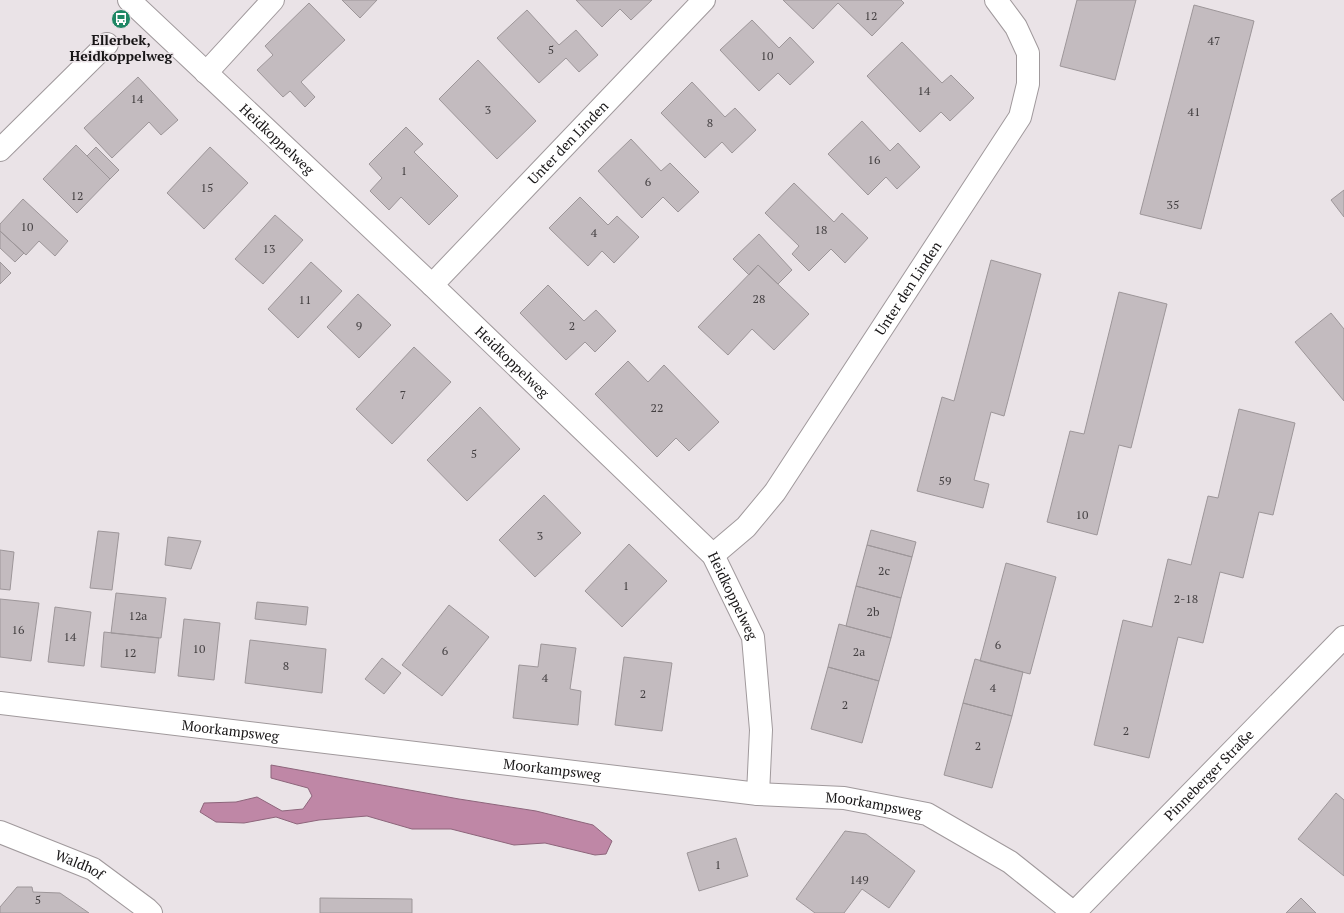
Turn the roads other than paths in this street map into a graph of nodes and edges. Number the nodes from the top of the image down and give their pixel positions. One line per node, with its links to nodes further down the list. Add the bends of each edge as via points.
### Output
1 (129, 0): 6 (street, Heidkoppelweg)
2 (273, 0): 6 (street)
3 (704, 0): 8 (street, Unter den Linden)
4 (996, 0): 9 (street, Unter den Linden, via 1016,27 1028,53 1028,84 1020,116 775,492 746,527)
5 (107, 44): 7 (street)
6 (206, 73): 8 (street, Heidkoppelweg)
7 (0, 150)
8 (432, 285): 9 (street, Heidkoppelweg)
9 (713, 555): 12 (street, Heidkoppelweg, via 753,637 761,730)
10 (1344, 637): 15 (street, Pinneberger Straße)
11 (0, 704): 12 (street, Moorkampsweg)
12 (758, 794): 15 (street, Moorkampsweg, via 844,798 927,814 1010,862)
13 (0, 832): 14 (street, Waldhof, via 93,869)
14 (151, 913)
15 (1074, 913)

